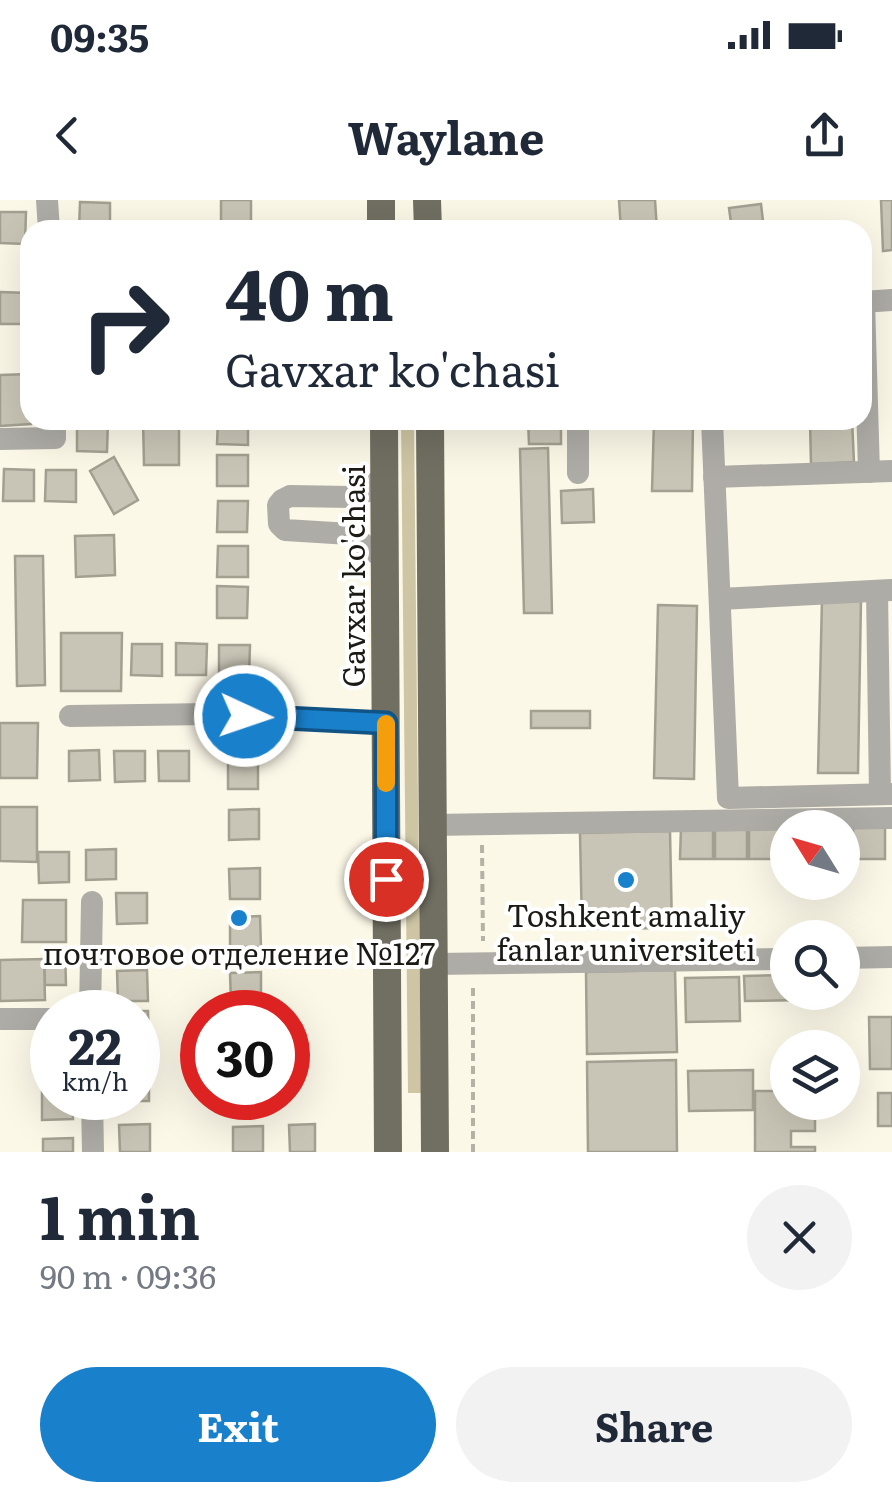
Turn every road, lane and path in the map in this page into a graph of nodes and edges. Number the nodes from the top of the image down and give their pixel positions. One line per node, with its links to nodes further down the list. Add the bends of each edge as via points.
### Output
1 (872, 386): 8 (street)
2 (55, 430): 7 (street, via 55,438)
3 (384, 430): 10 (main road, Gavxar ko'chasi)
4 (430, 430): 19 (main road)
5 (578, 430): 9 (street)
6 (712, 430): 11 (street)
7 (0, 439)
8 (881, 471): 11 (street)
9 (578, 472)
10 (384, 476): 12 (main road, Gavxar ko'chasi); 12 (street, via 351,497 290,496 278,505 285,530 350,534)
11 (714, 477): 14 (street)
12 (384, 559): 16 (main road, Gavxar ko'chasi)
13 (884, 590): 14 (street); 17 (street)
14 (720, 599): 17 (street, via 728,798)
15 (70, 716): 16 (street, via 210,714)
16 (386, 723): 31 (main road, Gavxar ko'chasi)
17 (886, 794)
18 (892, 818): 20 (street)
19 (432, 824): 20 (street); 25 (main road)
20 (481, 824): 26 (path, via 483,950)
21 (92, 902): 27 (street)
22 (892, 957): 23 (street)
23 (860, 958)
24 (770, 959): 26 (street)
25 (434, 964): 26 (street); 30 (main road)
26 (473, 964): 36 (path)
27 (90, 990)
28 (0, 1019): 29 (street)
29 (30, 1020)
30 (434, 1111): 31 (main road); 35 (main road)
31 (387, 1113): 34 (main road, Gavxar ko'chasi)
32 (92, 1120): 33 (street)
33 (93, 1152)
34 (388, 1152)
35 (435, 1152)
36 (472, 1152)

